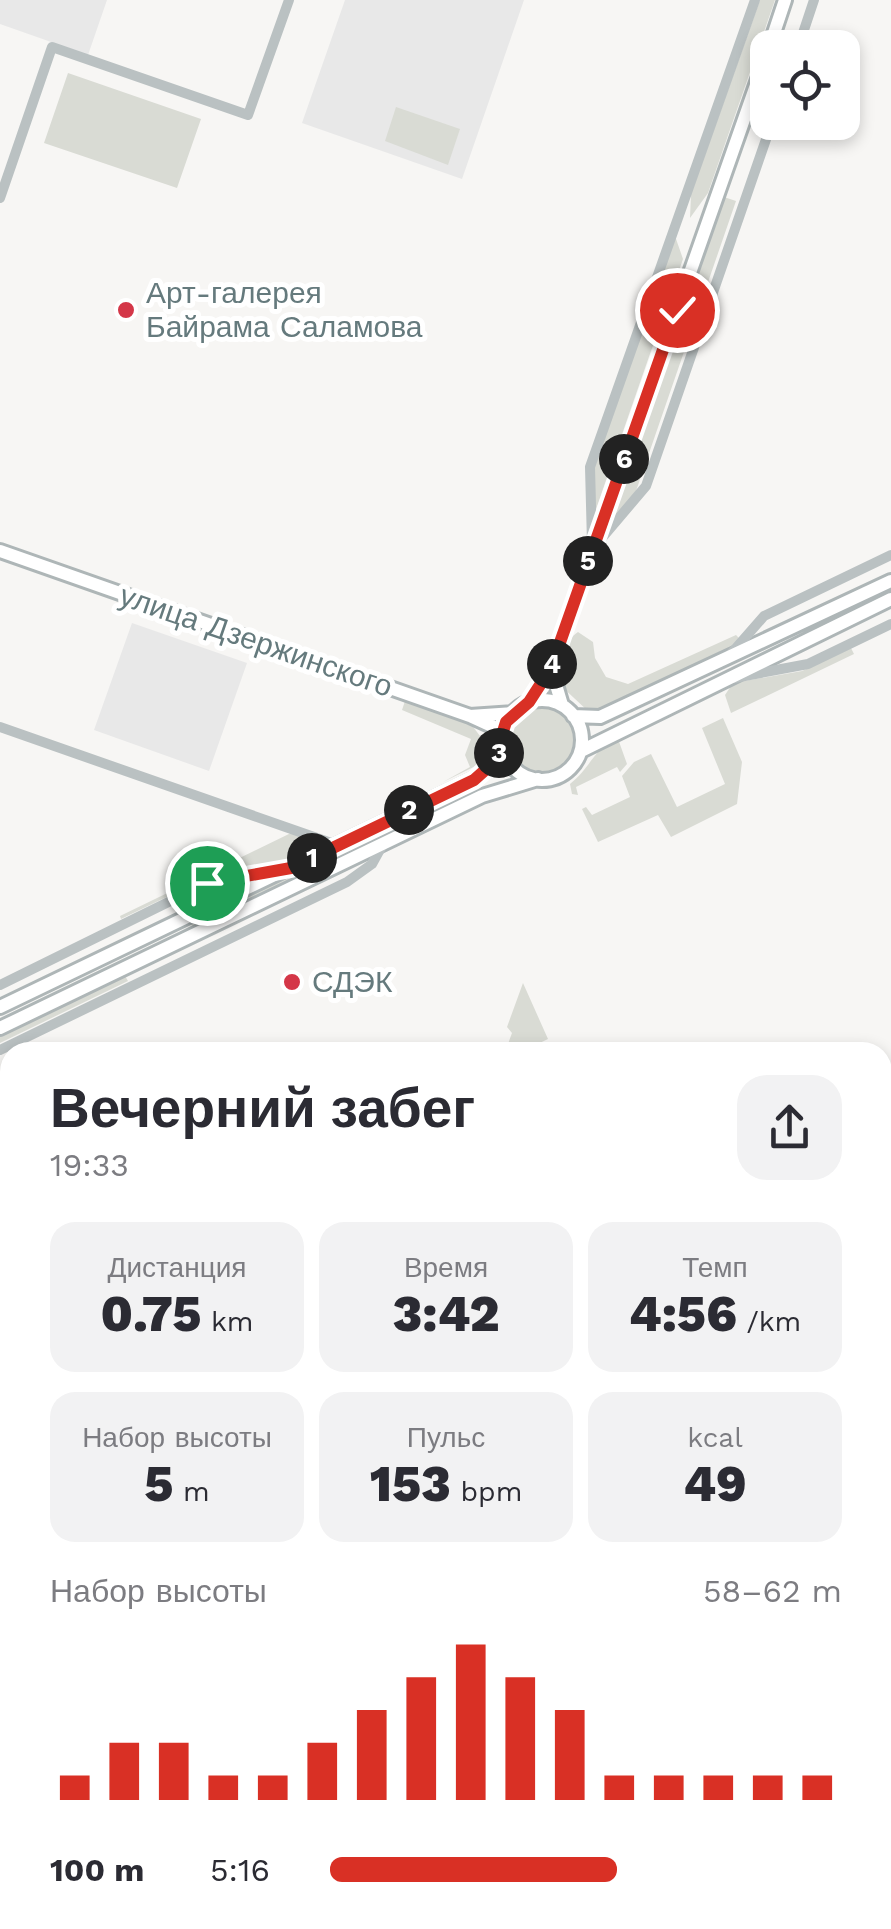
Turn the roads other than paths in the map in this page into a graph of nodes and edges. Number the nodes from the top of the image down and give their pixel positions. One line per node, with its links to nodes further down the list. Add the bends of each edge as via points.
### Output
1 (289, 0): 9 (street, via 248,115 52,47)
2 (755, 0): 11 (street, via 590,467)
3 (785, 0): 5 (main road)
4 (814, 0): 6 (street)
5 (775, 30)
6 (804, 30)
7 (750, 100): 11 (main road)
8 (766, 140): 11 (street, via 646,486)
9 (0, 198)
10 (0, 550): 22 (main road, улица Дзержинского)
11 (592, 550): 17 (main road)
12 (891, 555): 16 (street, via 764,616)
13 (891, 581): 16 (main road)
14 (891, 599): 18 (main road)
15 (891, 624): 18 (street, via 808,664)
16 (726, 660): 23 (main road, via 600,717)
17 (551, 668): 19 (main road); 20 (main road)
18 (723, 680): 26 (main road)
19 (529, 702): 20 (main road); 21 (main road)
20 (562, 705): 23 (main road)
21 (513, 713): 22 (main road, улица Дзержинского); 25 (main road)
22 (470, 716): 25 (main road, via 494,727)
23 (574, 716): 26 (main road)
24 (0, 726): 29 (street)
25 (502, 740): 27 (main road, via 513,767); 29 (main road, via 493,763 474,780)
26 (581, 751): 27 (main road, via 564,773)
27 (538, 779): 28 (main road, via 496,789)
28 (383, 843): 32 (main road); 36 (street, via 372,864 347,882)
29 (337, 846): 30 (main road)
30 (291, 868): 31 (main road); 33 (street, via 207,883)
31 (181, 920): 32 (main road); 34 (main road)
32 (190, 936): 35 (main road)
33 (0, 984)
34 (0, 1007)
35 (0, 1028)
36 (17, 1042)

